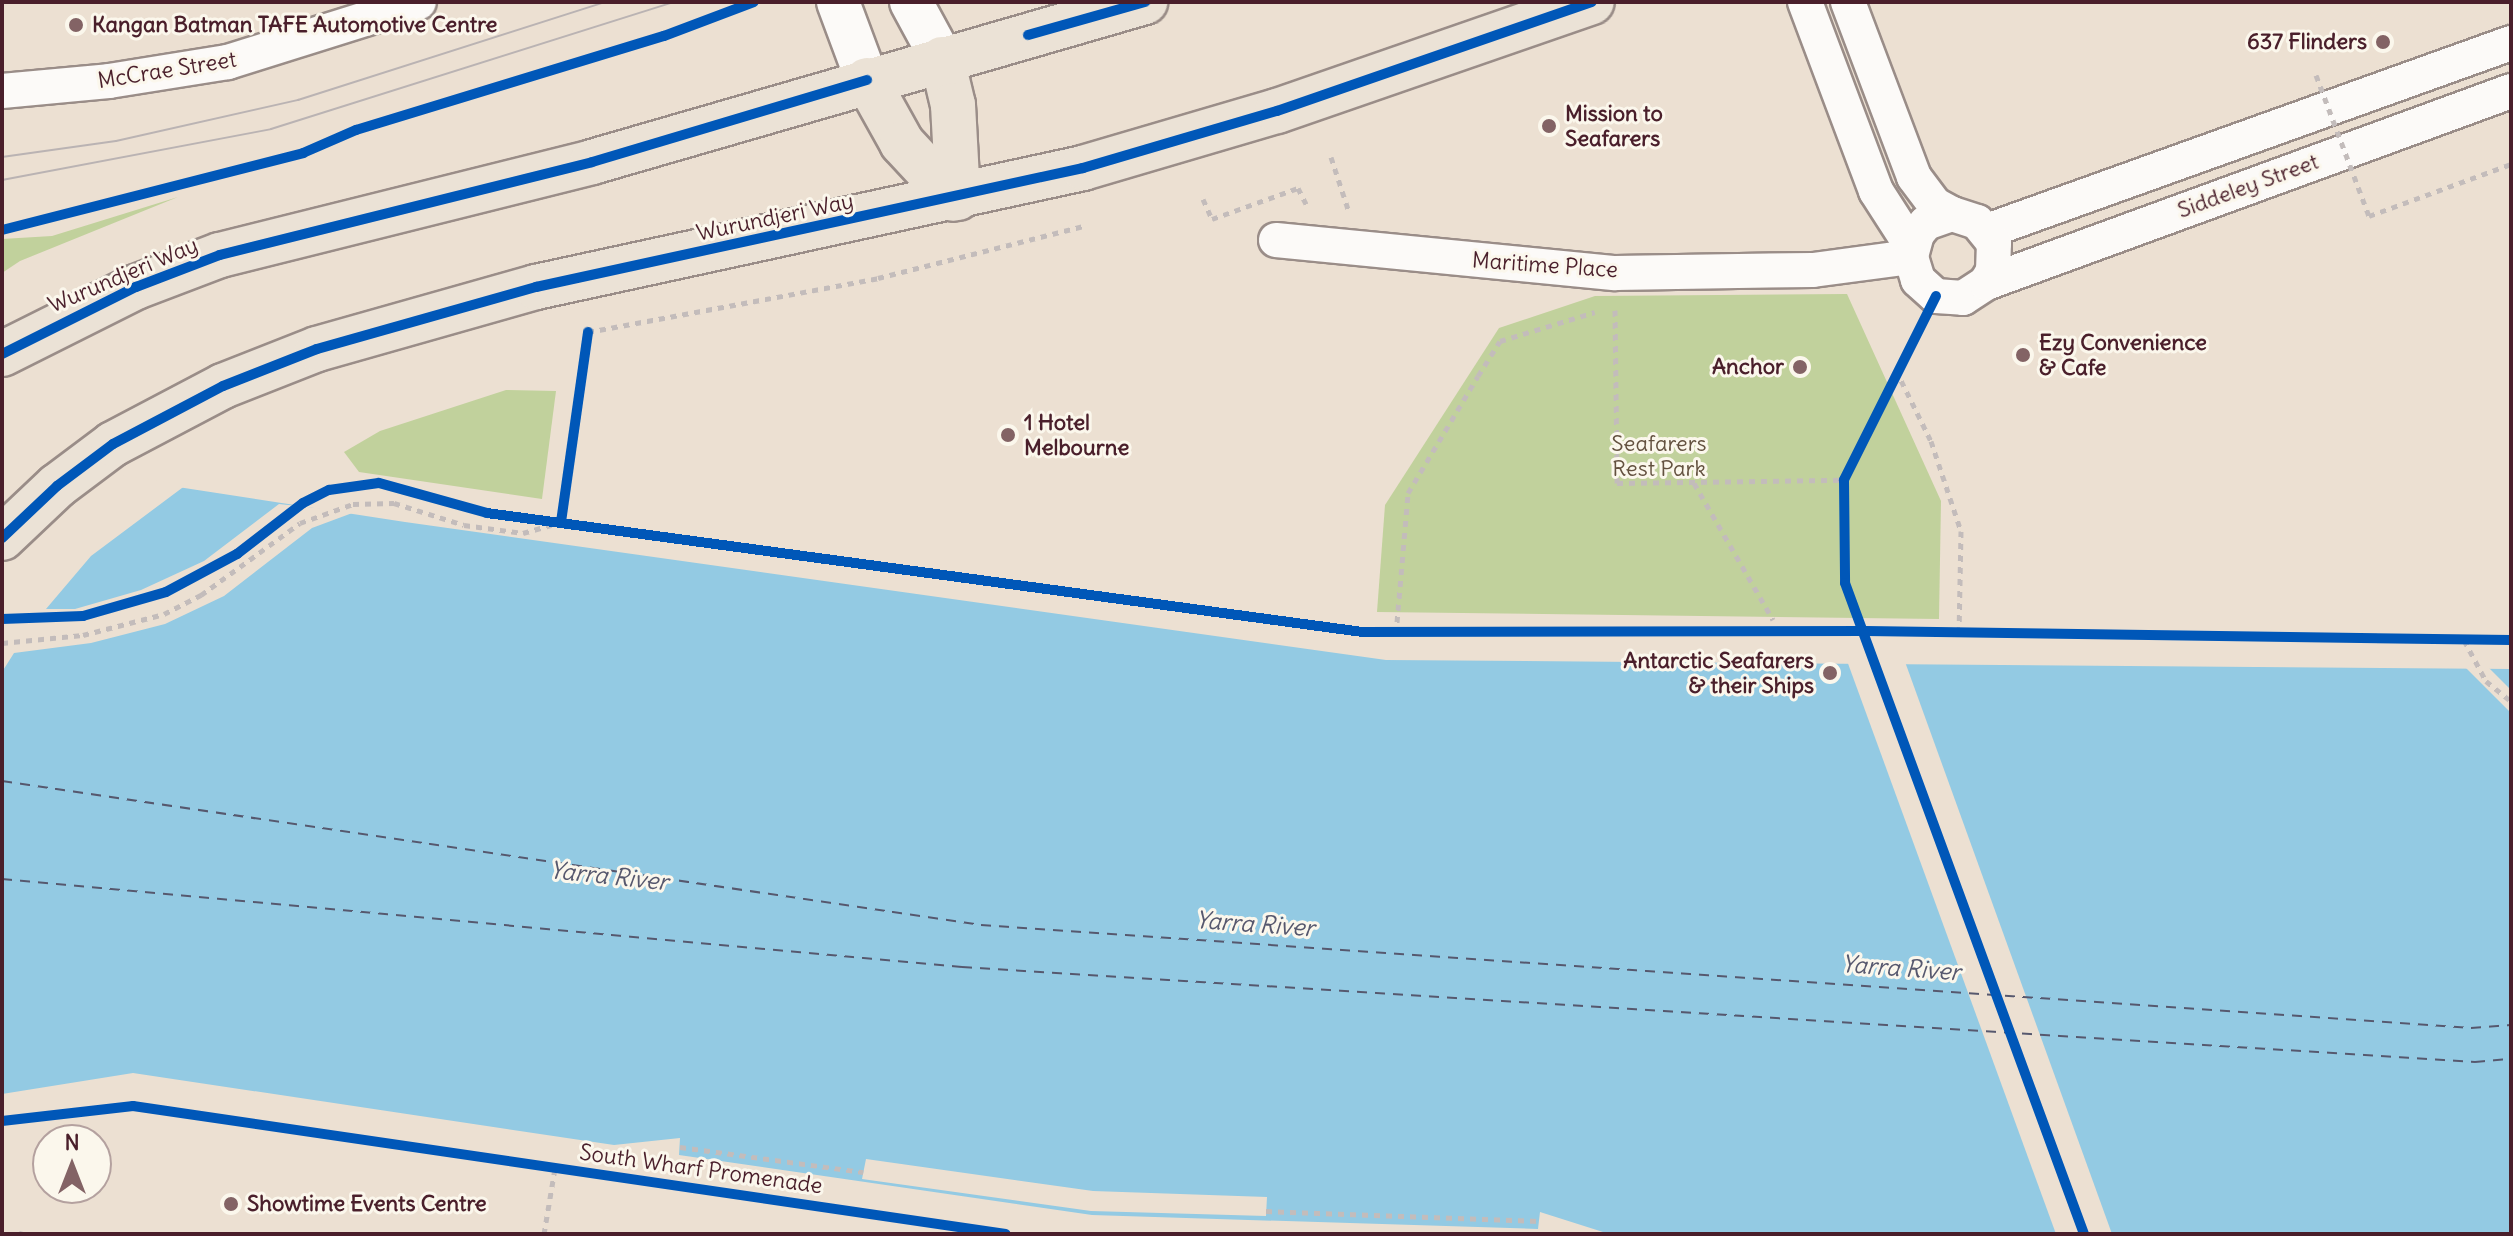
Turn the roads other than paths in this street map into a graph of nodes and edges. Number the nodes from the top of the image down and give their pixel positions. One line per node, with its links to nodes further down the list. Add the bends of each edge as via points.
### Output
1 (419, 2): 13 (street, McCrae Street, via 228,62)
2 (838, 2): 11 (street)
3 (911, 2): 9 (street)
4 (1145, 2): 9 (highway, Wurundjeri Way)
5 (1592, 2): 17 (highway, Wurundjeri Way, via 1277,111)
6 (1805, 2): 12 (street)
7 (1848, 2): 10 (street)
8 (2511, 43): 15 (street, Siddeley Street)
9 (942, 59): 11 (highway, Wurundjeri Way); 17 (highway, via 953,105)
10 (1876, 75): 12 (street); 18 (street, via 1914,177 1934,204)
11 (867, 80): 17 (highway, via 902,143); 23 (highway, Wurundjeri Way, via 592,162 220,255 136,287)
12 (1838, 88): 21 (street, via 1876,191)
13 (2, 91)
14 (2511, 91): 16 (street, Siddeley Street)
15 (2245, 139): 16 (street); 19 (street, Siddeley Street)
16 (2258, 182): 22 (street, Siddeley Street)
17 (956, 198): 24 (highway, Wurundjeri Way, via 477,302 317,349 223,386 113,444 57,486)
18 (1952, 214): 19 (street, via 1966,216); 21 (street, via 1926,223)
19 (1987, 231): 22 (street, via 1995,257)
20 (1276, 240): 21 (street, Maritime Place, via 1615,273 1813,270)
21 (1911, 252): 22 (street, via 1918,280 1936,296 1963,298)
22 (1986, 283)
23 (2, 354)
24 (2, 538)

